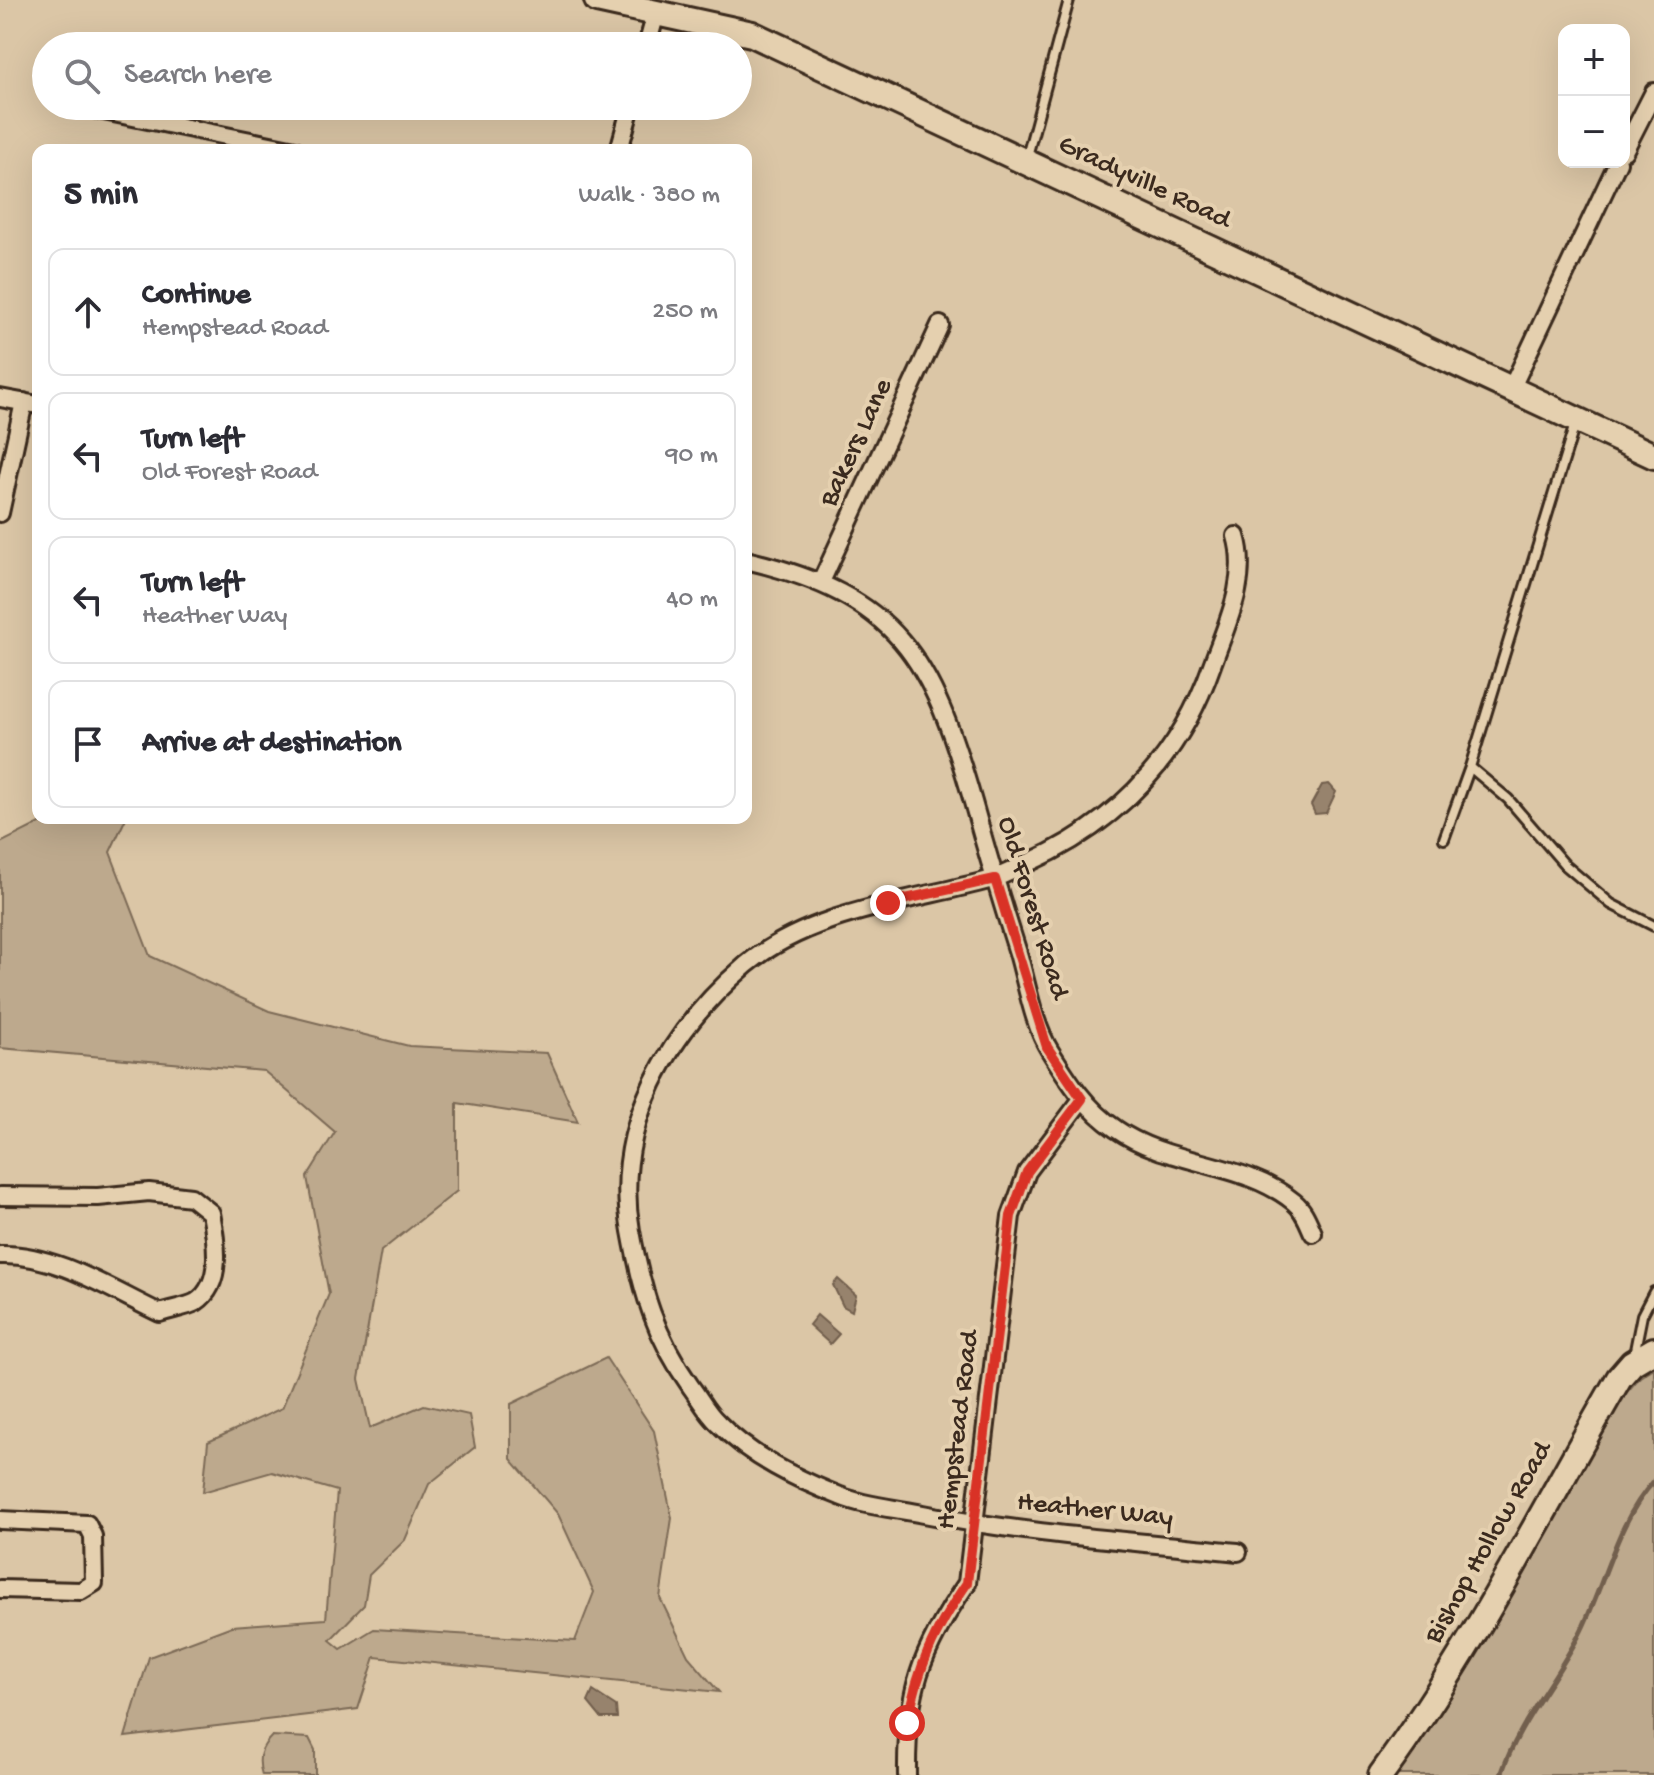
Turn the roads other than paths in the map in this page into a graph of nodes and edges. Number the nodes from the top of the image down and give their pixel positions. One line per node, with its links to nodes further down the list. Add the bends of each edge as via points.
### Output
1 (597, 0): 3 (street, Gradyville Road)
2 (1069, 0): 13 (lane)
3 (656, 13): 4 (street); 5 (street, Gradyville Road)
4 (651, 32)
5 (743, 32)
6 (752, 34): 13 (street, Gradyville Road)
7 (1654, 92): 10 (street)
8 (148, 120): 11 (street)
9 (627, 120): 12 (street)
10 (1630, 139)
11 (266, 144)
12 (621, 144)
13 (1026, 161): 16 (street, Gradyville Road)
14 (1615, 168): 16 (street)
15 (940, 325): 24 (street, Bakers Lane)
16 (1512, 387): 19 (street, Gradyville Road)
17 (0, 398): 18 (street)
18 (31, 403): 21 (street)
19 (1576, 418): 20 (street, Gradyville Road); 25 (lane)
20 (1654, 456)
21 (0, 513)
22 (1236, 536): 27 (street, Heather Way, via 1241,582 1198,704 1173,748 1137,793 1093,826)
23 (752, 562): 24 (street, Old Forest Road)
24 (821, 582): 27 (street, Old Forest Road, via 873,612 931,680 955,738)
25 (1470, 767): 26 (lane); 28 (lane, via 1508,799 1565,865 1611,904)
26 (1444, 839)
27 (995, 879): 29 (street, Old Forest Road, via 1047,1047); 37 (street, Heather Way, via 822,922 750,962 689,1021 650,1083 628,1162 628,1216 641,1288 666,1351 716,1422 771,1465 844,1498)
28 (1654, 926)
29 (1082, 1099): 31 (street, Old Forest Road, via 1115,1129 1156,1150 1282,1194 1302,1209); 37 (street, Hempstead Road, via 1027,1172 1011,1216)
30 (0, 1196): 32 (street, via 149,1192 191,1197 211,1213 217,1244 213,1280 197,1301 160,1313 64,1267)
31 (1313, 1233)
32 (0, 1255)
33 (1654, 1292): 35 (lane, via 1642,1315)
34 (1654, 1350): 35 (street, Bishop Hollow Road)
35 (1632, 1363): 41 (street, Bishop Hollow Road, via 1503,1583)
36 (0, 1520): 39 (street, via 87,1524 94,1567 94,1583 81,1591)
37 (975, 1524): 38 (street, Heather Way); 40 (street, Hempstead Road, via 967,1583 917,1672 907,1723)
38 (1238, 1552)
39 (0, 1589)
40 (907, 1775)
41 (1381, 1775)

